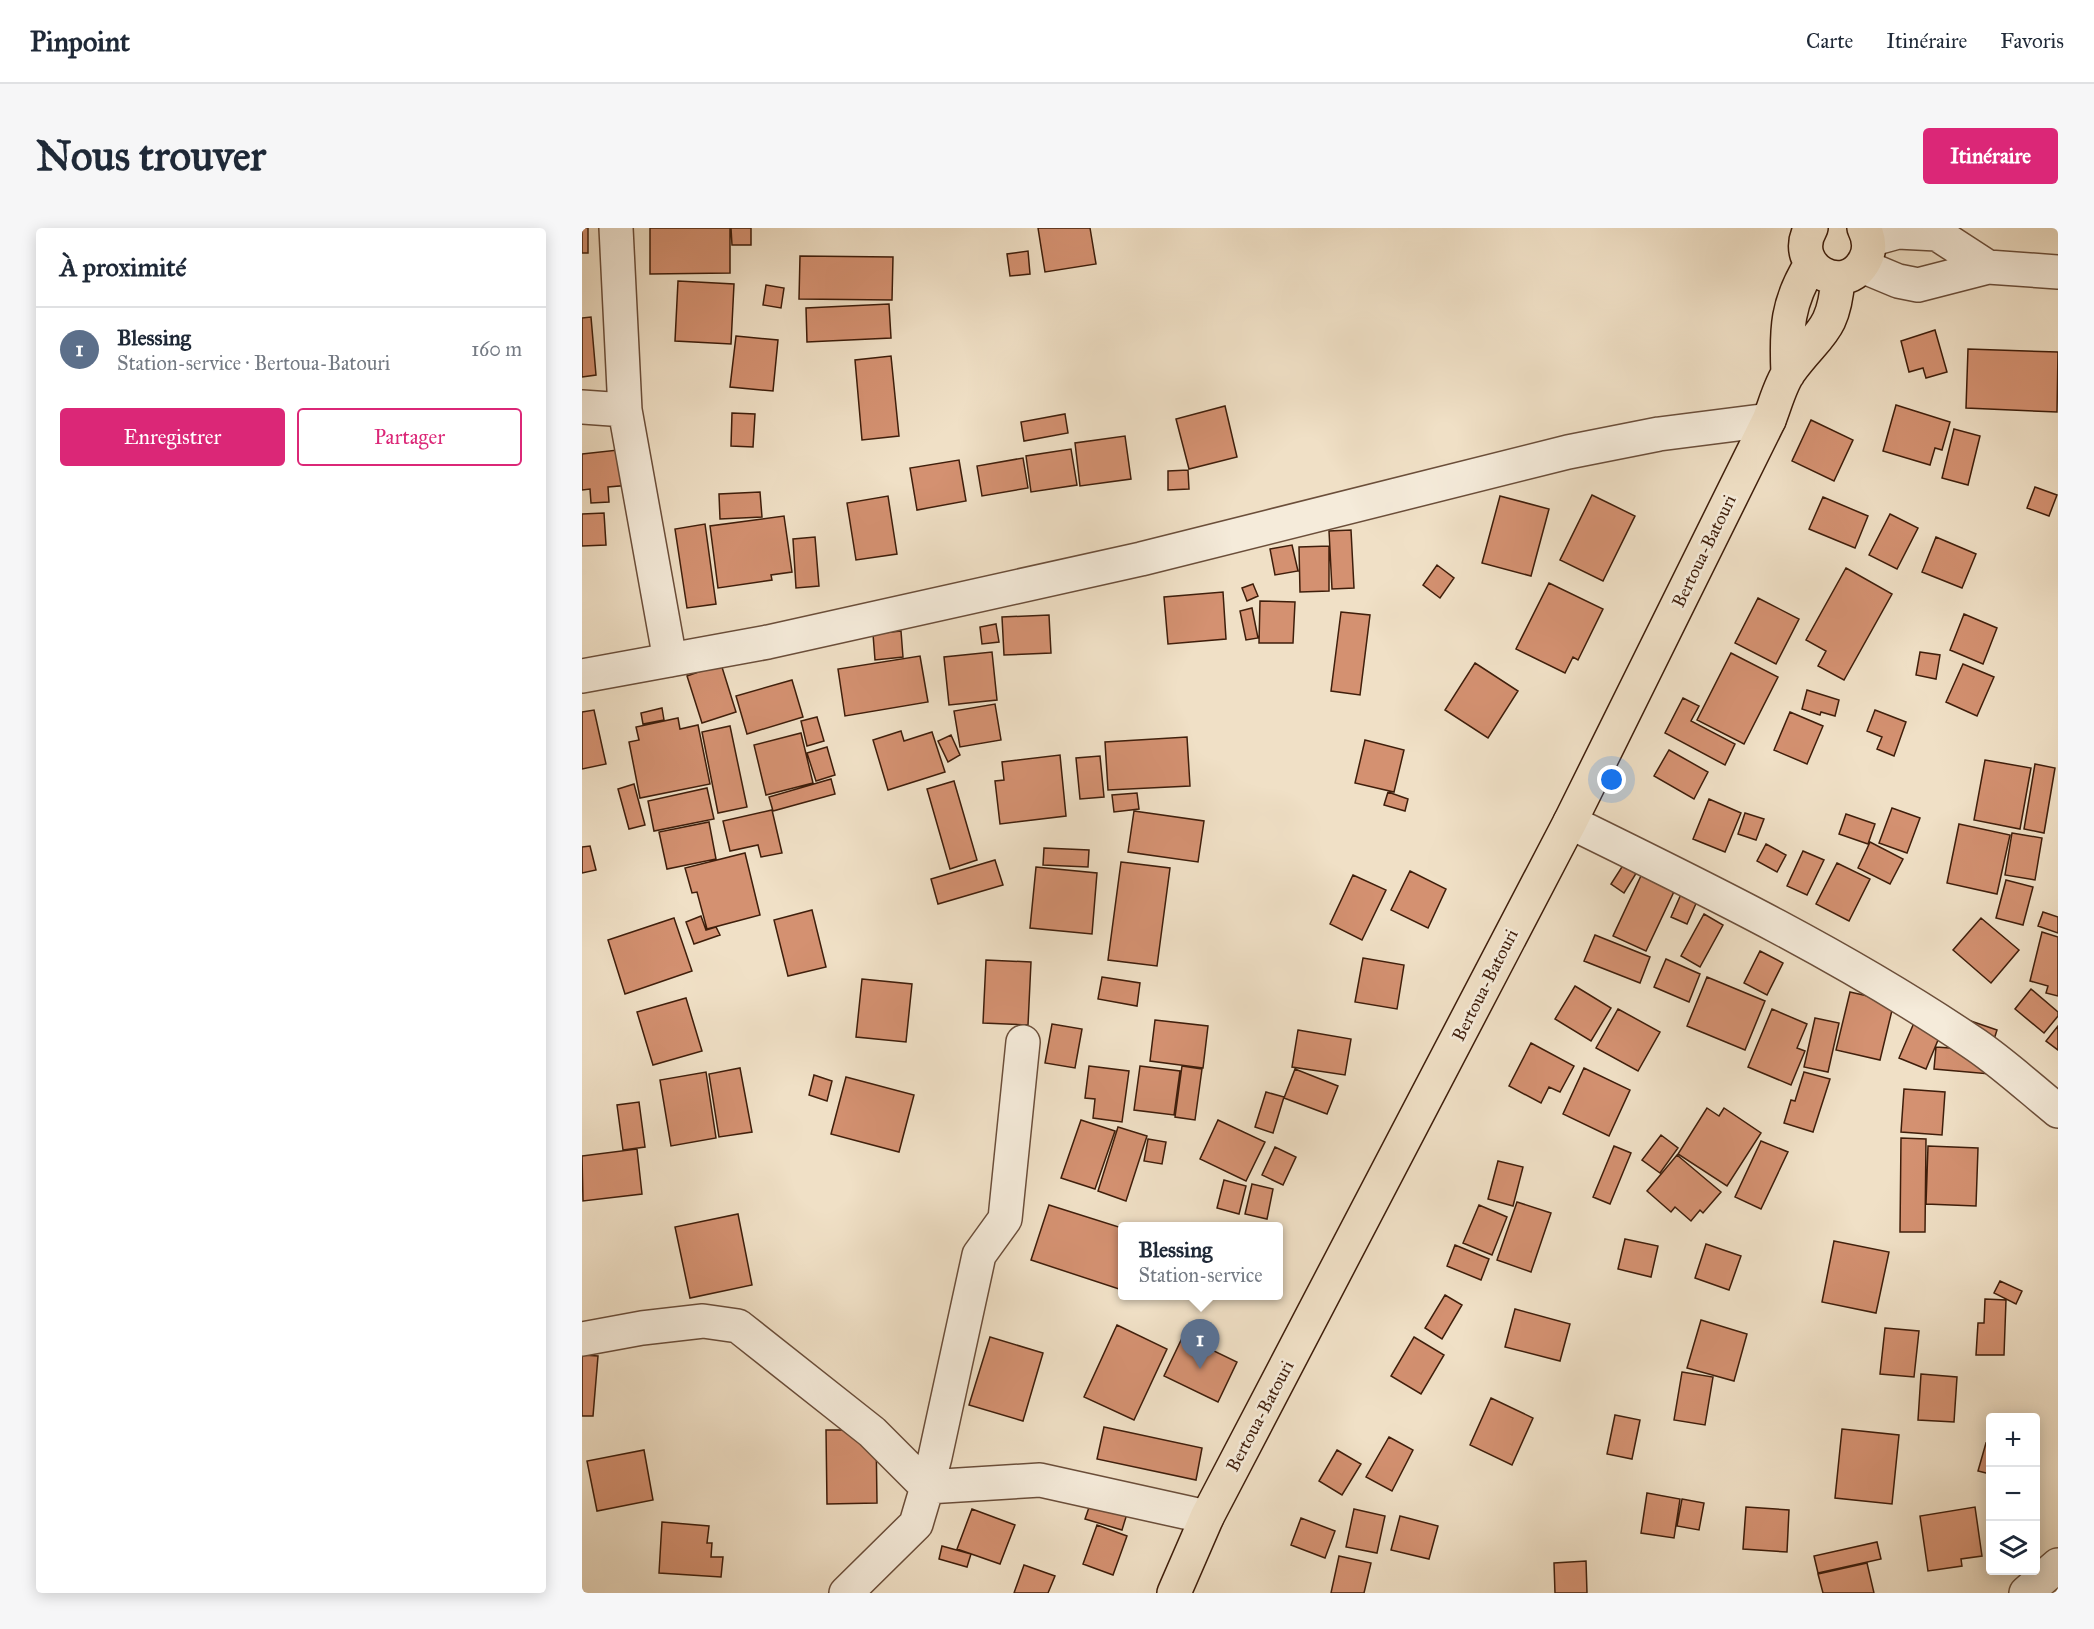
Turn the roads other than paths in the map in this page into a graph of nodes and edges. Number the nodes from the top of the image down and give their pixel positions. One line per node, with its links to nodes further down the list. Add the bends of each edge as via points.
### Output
1 (616, 228): 8 (street)
2 (1810, 229): 4 (highway, Bertoua-Batouri, via 1806,247)
3 (1964, 236): 4 (street, via 1898,232); 5 (street)
4 (1849, 255): 5 (street, via 1898,281 1918,285); 9 (highway, Bertoua-Batouri, via 1831,319 1788,374)
5 (1988, 267): 6 (street)
6 (2058, 272)
7 (582, 408): 8 (street)
8 (625, 410): 10 (street)
9 (1769, 420): 10 (street, via 1659,434 1569,452 1141,559); 12 (highway, Bertoua-Batouri)
10 (670, 660): 11 (street)
11 (582, 676)
12 (1570, 822): 14 (street, via 1720,895 1870,977 1978,1047); 17 (highway, Bertoua-Batouri)
13 (1023, 1042): 16 (street, via 1005,1219 979,1255)
14 (2058, 1111)
15 (582, 1339): 16 (street, via 703,1321 738,1326 872,1432)
16 (927, 1487): 17 (street, via 1040,1480); 19 (street, via 916,1524)
17 (1208, 1517): 20 (highway, Bertoua-Batouri)
18 (2058, 1565): 21 (street)
19 (846, 1593)
20 (1174, 1593)
21 (2026, 1593)

